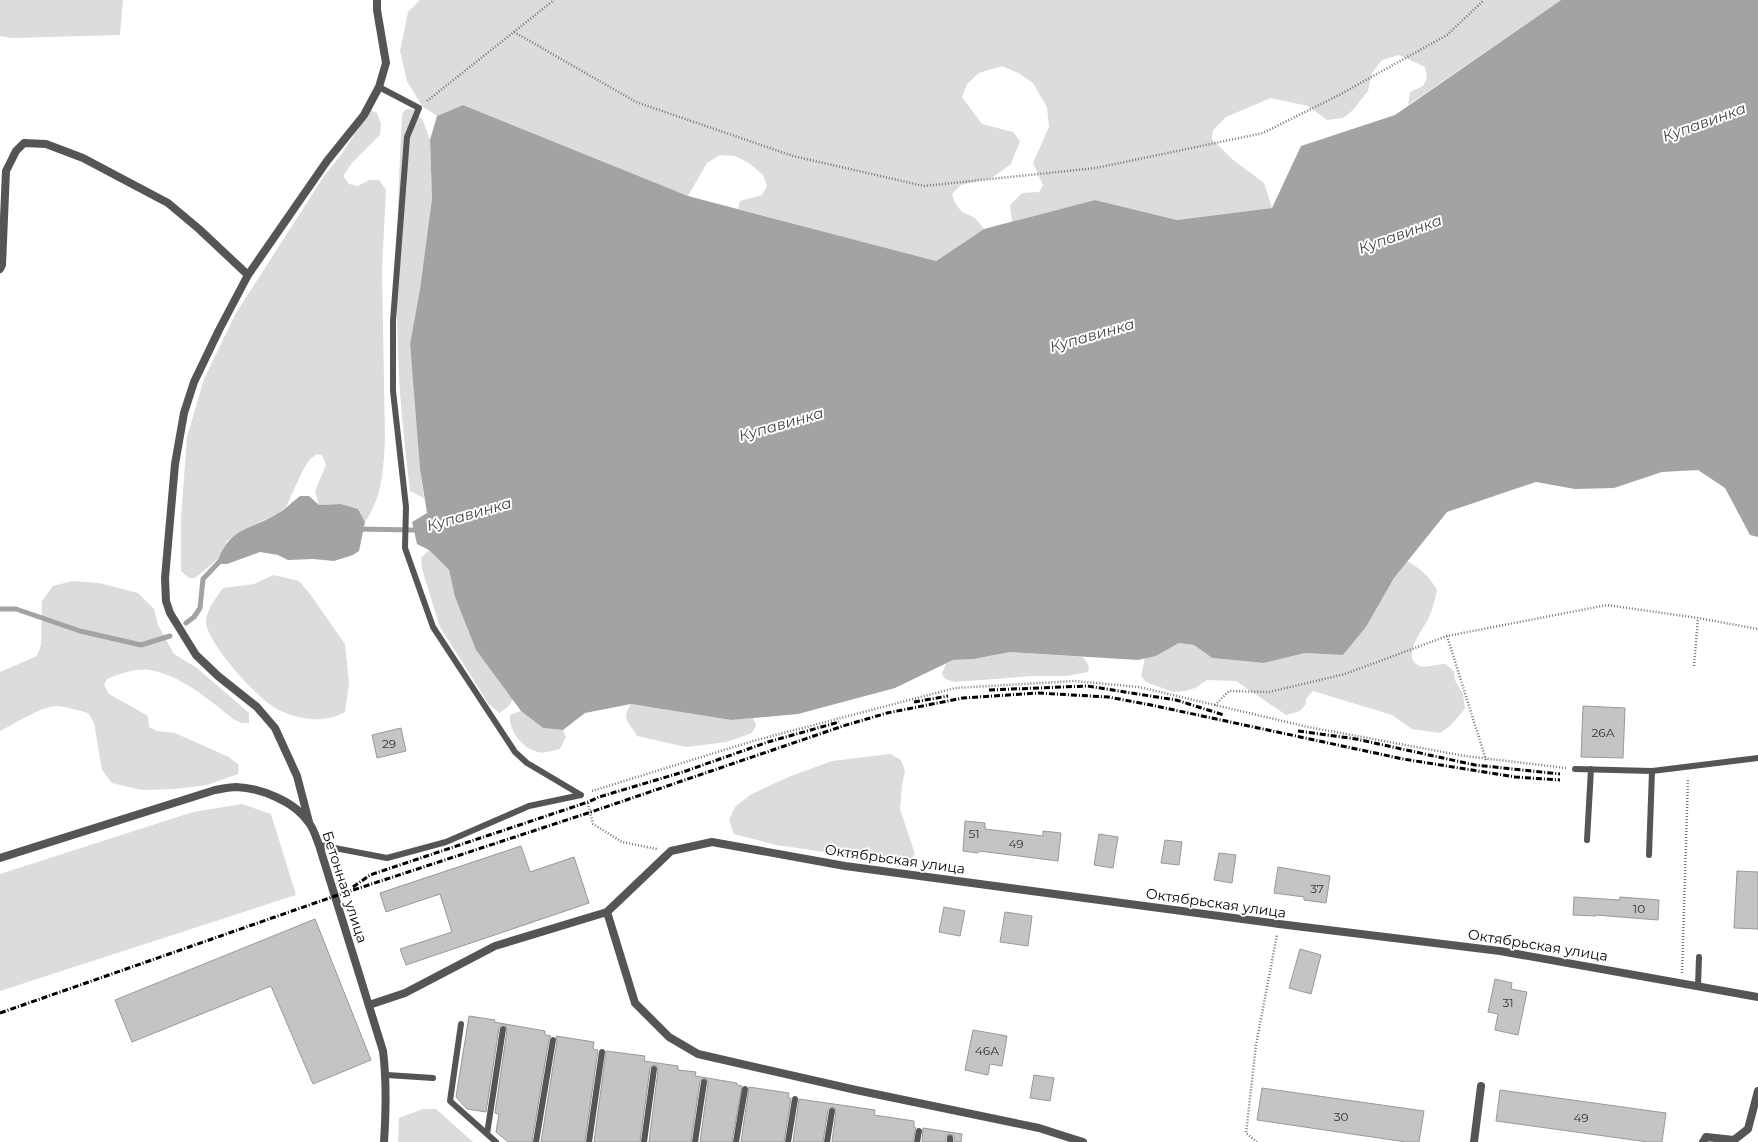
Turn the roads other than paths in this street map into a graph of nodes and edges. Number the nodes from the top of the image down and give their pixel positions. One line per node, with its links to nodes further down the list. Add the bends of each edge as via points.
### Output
1 (378, 0): 2 (street, via 377,10 386,63)
2 (380, 87): 4 (street, via 364,116 327,161); 11 (lane, via 419,108 407,137 393,321 394,391 406,507 406,548 433,627 514,752 526,763 581,795 530,806 446,842 387,858)
3 (0, 269): 4 (street, via 6,171 16,151 24,143 46,144 83,158 168,203)
4 (248, 275): 9 (street, via 194,382 184,413 174,471 165,578 166,601 170,613 196,655 257,707 276,728 297,776)
5 (1758, 758): 8 (lane)
6 (1575, 769): 7 (lane)
7 (1591, 769): 8 (lane); 10 (lane)
8 (1652, 771): 12 (lane)
9 (309, 822): 11 (street, Бетонная улица); 13 (street, Бетонная улица, via 291,804 264,792 235,787 215,790)
10 (1587, 840)
11 (319, 845): 18 (street, Бетонная улица)
12 (1649, 855)
13 (0, 858)
14 (607, 912): 16 (street, Октябрьская улица, via 671,851 712,842 845,866 1500,951); 18 (street, via 495,946 405,993); 44 (street, via 635,1003 669,1037 698,1054 1039,1128)
15 (1699, 957): 16 (lane)
16 (1698, 986): 17 (street, Октябрьская улица)
17 (1758, 997)
18 (369, 1005): 24 (street, Бетонная улица, via 383,1051)
19 (461, 1024): 33 (lane, via 450,1101)
20 (503, 1029): 33 (lane)
21 (552, 1040): 36 (lane)
22 (602, 1052): 37 (lane)
23 (654, 1069): 38 (lane)
24 (386, 1075): 25 (lane); 34 (street, Бетонная улица)
25 (433, 1078)
26 (704, 1082): 39 (lane)
27 (1481, 1086): 45 (street)
28 (745, 1090): 40 (lane)
29 (1758, 1092): 46 (street, via 1748,1128 1734,1140 1706,1137)
30 (795, 1099): 41 (lane)
31 (832, 1111): 42 (lane)
32 (919, 1131): 43 (lane)
33 (487, 1134): 35 (lane)
34 (384, 1142)
35 (496, 1142)
36 (536, 1142)
37 (589, 1142)
38 (644, 1142)
39 (694, 1142)
40 (736, 1142)
41 (788, 1142)
42 (827, 1142)
43 (917, 1142)
44 (1083, 1142)
45 (1474, 1142)
46 (1703, 1142)

